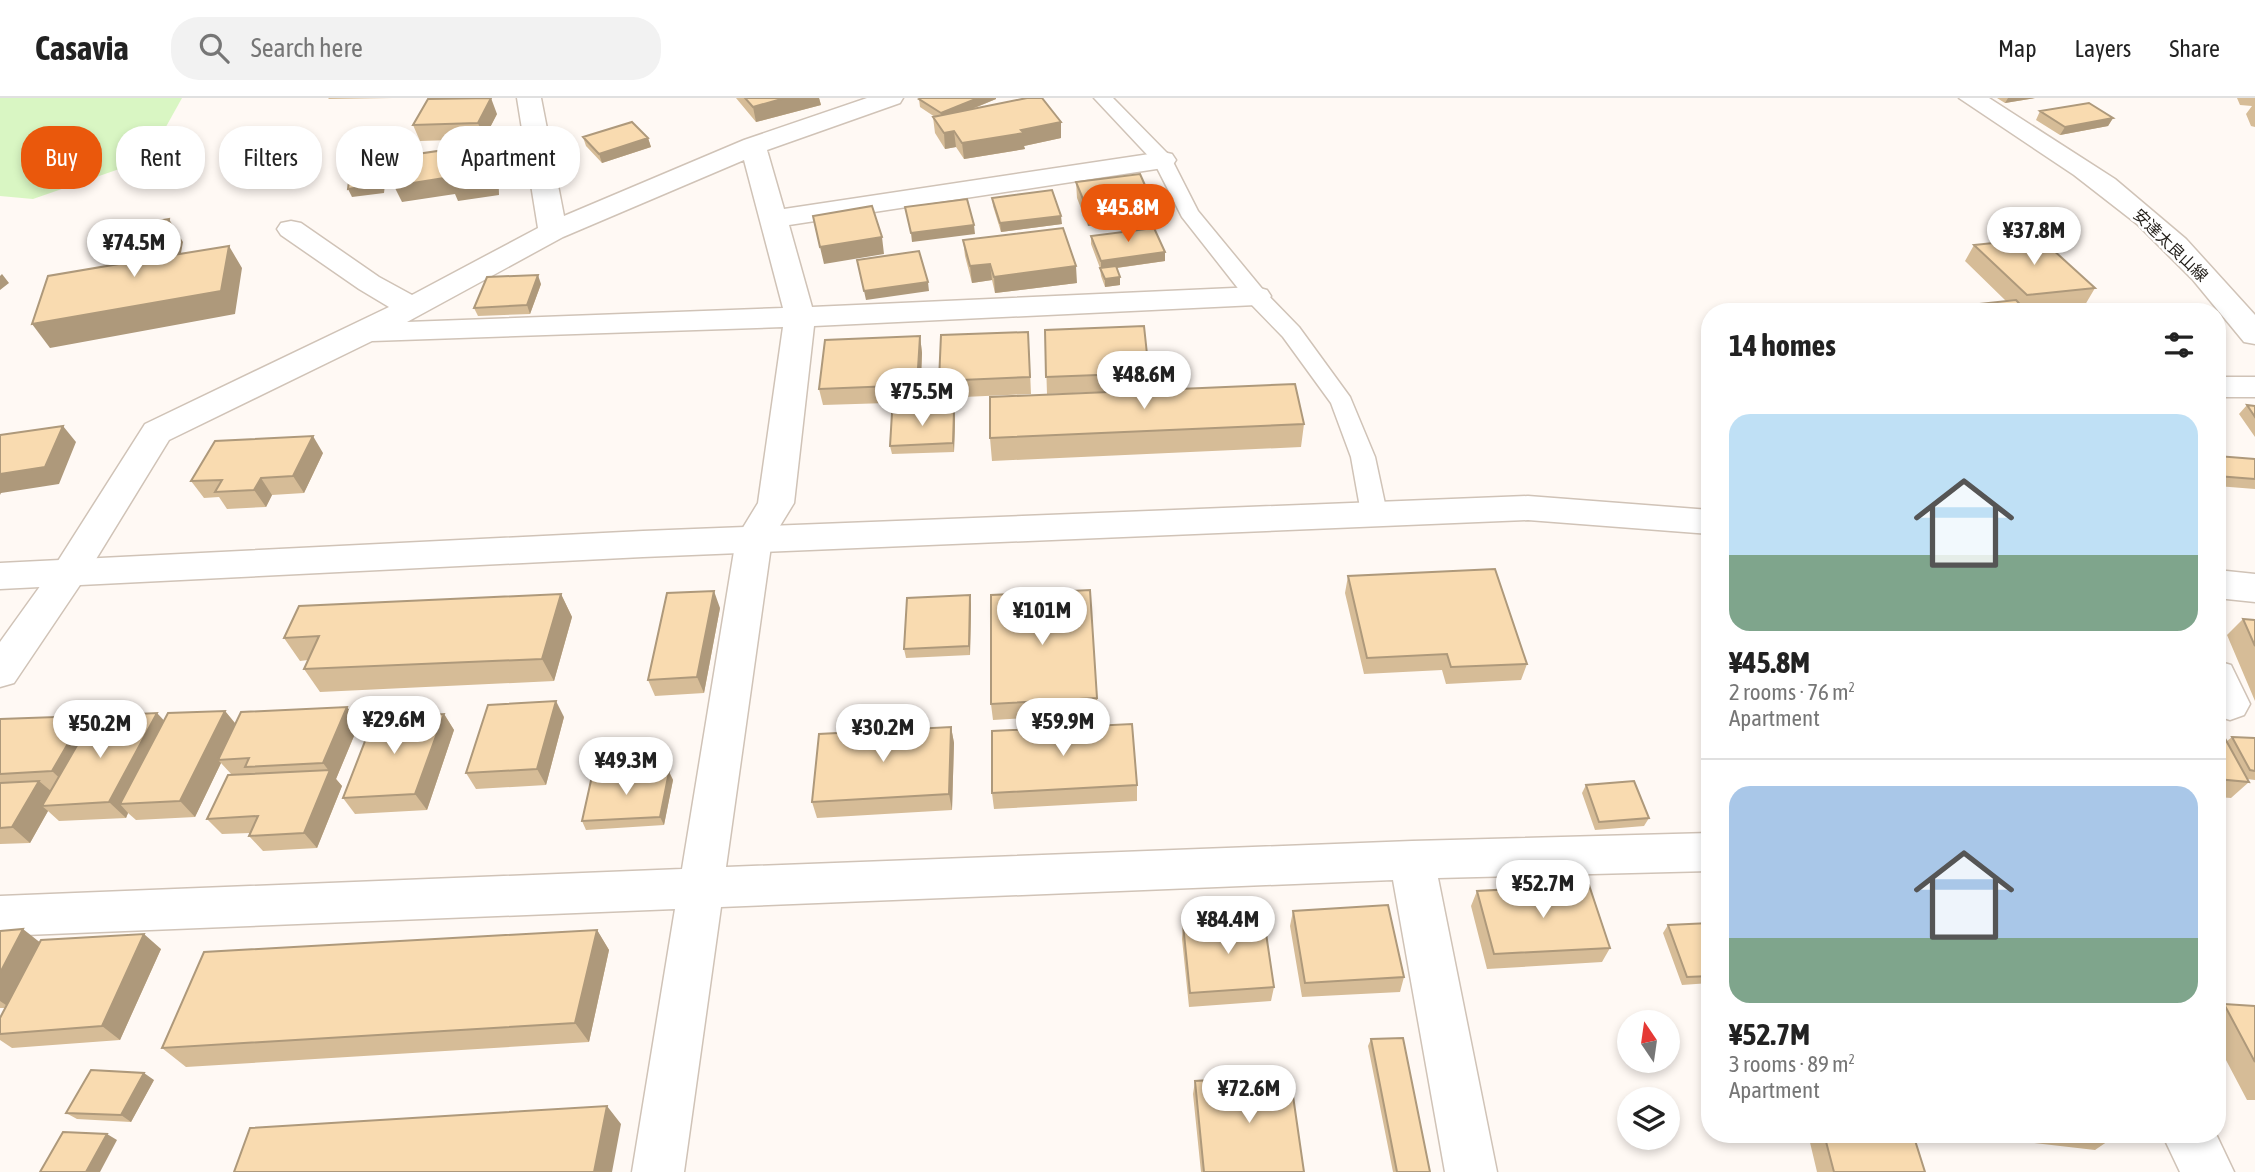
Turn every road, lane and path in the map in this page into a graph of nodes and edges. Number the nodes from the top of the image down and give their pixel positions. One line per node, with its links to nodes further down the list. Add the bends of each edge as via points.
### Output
1 (529, 98): 9 (street)
2 (891, 98): 5 (street)
3 (1103, 98): 6 (lane)
4 (1970, 98): 14 (street, 安達太良山線, via 2039,139 2146,216)
5 (753, 146): 7 (street); 9 (street)
6 (1163, 160): 7 (street); 10 (lane, via 1189,214)
7 (775, 219): 12 (street)
8 (291, 229): 11 (street)
9 (553, 231): 11 (street)
10 (1256, 296): 12 (street); 17 (lane, via 1291,332 1342,402 1363,457)
11 (412, 307): 13 (street)
12 (800, 317): 13 (street); 19 (street, via 776,503)
13 (365, 332): 20 (street, via 157,432)
14 (2255, 335)
15 (2226, 387): 16 (street)
16 (2255, 387)
17 (1374, 513): 18 (street, via 1528,508); 19 (street)
18 (1701, 521)
19 (754, 540): 20 (street); 27 (street)
20 (69, 573): 21 (street); 24 (street)
21 (0, 576)
22 (2226, 585): 23 (street)
23 (2255, 588)
24 (0, 672)
25 (1701, 852): 26 (street)
26 (1412, 860): 27 (street); 31 (street)
27 (700, 890): 28 (street); 30 (street)
28 (0, 916)
29 (2193, 1143): 32 (street)
30 (659, 1172)
31 (1471, 1172)
32 (2208, 1172)

